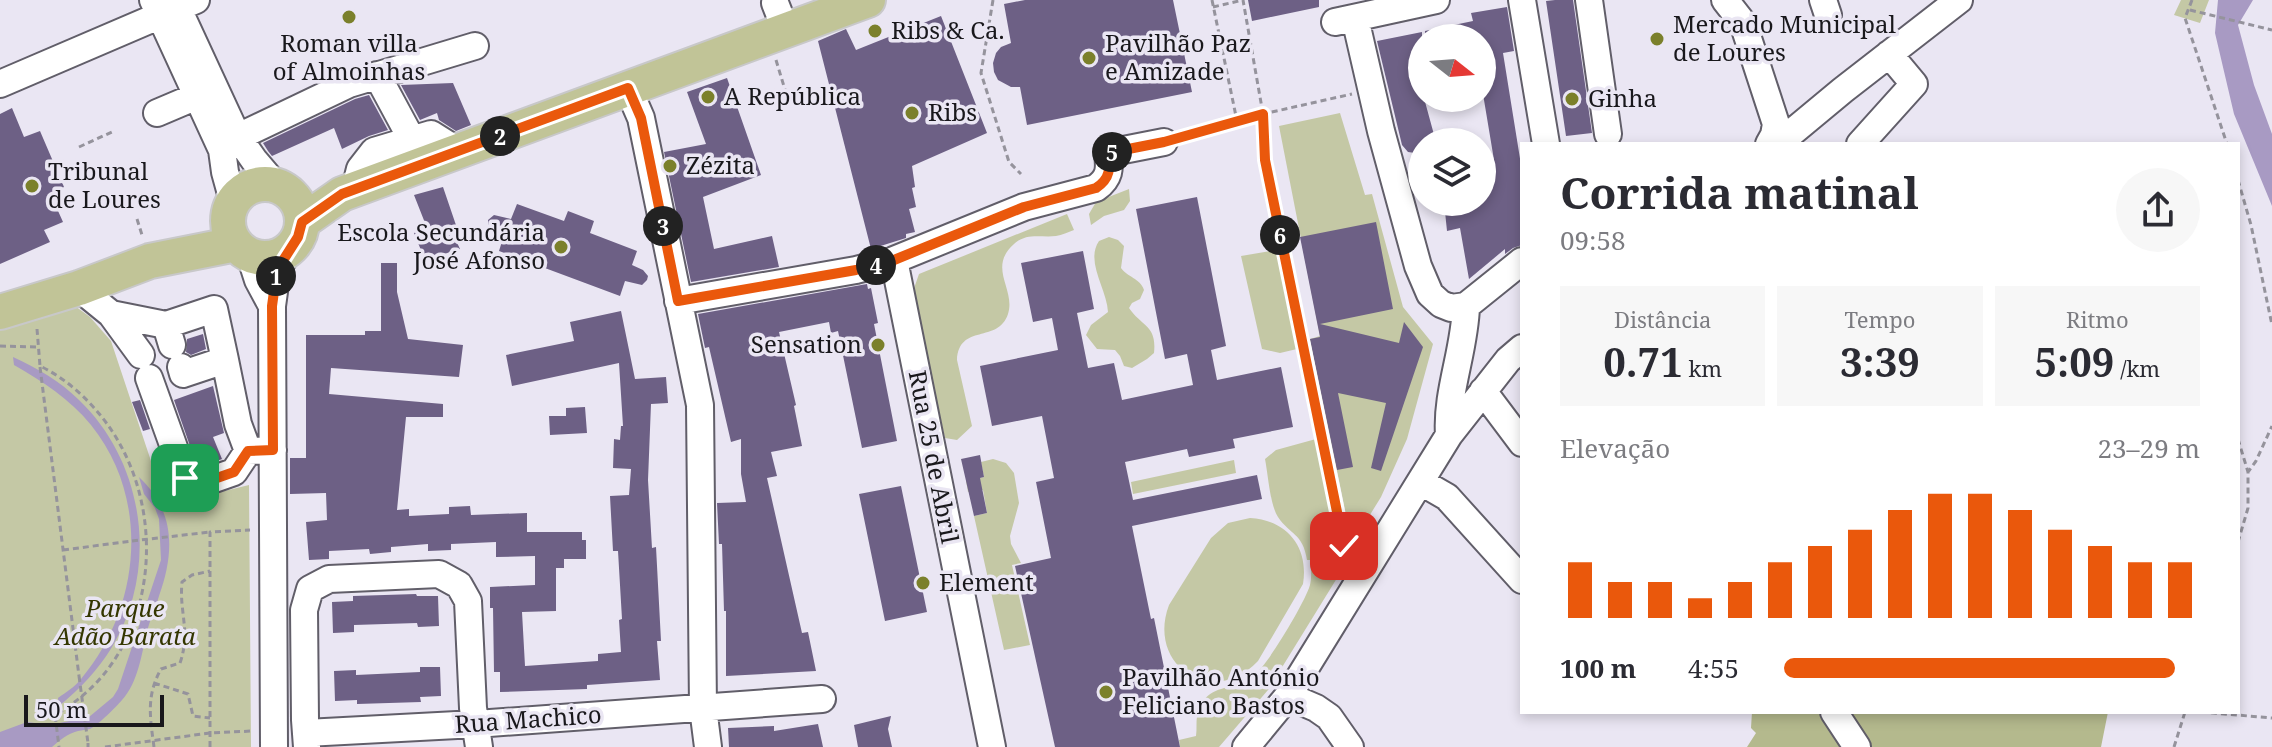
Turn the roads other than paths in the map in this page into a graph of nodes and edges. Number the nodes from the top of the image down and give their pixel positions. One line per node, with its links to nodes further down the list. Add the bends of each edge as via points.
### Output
1 (868, 0): 12 (main road, via 781,17)
2 (1436, 0): 32 (street, via 1345,20 1371,91 1423,280 1441,304)
3 (1522, 0): 20 (street)
4 (1589, 0): 15 (street)
5 (1725, 0): 17 (street, via 1743,23)
6 (1959, 0): 9 (street)
7 (172, 5): 11 (street); 13 (street)
8 (475, 46): 10 (street)
9 (1889, 54): 17 (street, via 1790,134); 21 (street, via 1914,84)
10 (377, 75): 16 (street); 18 (street)
11 (0, 84)
12 (628, 88): 22 (main road); 30 (street, via 641,118)
13 (201, 90): 14 (street); 16 (street); 25 (street, via 222,150)
14 (157, 113)
15 (1608, 134)
16 (238, 137): 23 (street)
17 (1772, 137)
18 (412, 140): 22 (street, via 431,134); 24 (street, via 374,151)
19 (1164, 142): 27 (street, via 1108,153 1108,176 1096,188 1024,207)
20 (1546, 142)
21 (1862, 142)
22 (458, 151): 24 (main road)
23 (282, 189): 24 (main road); 25 (main road, via 256,185 243,191); 26 (main road, via 301,210)
24 (348, 192): 26 (main road)
25 (237, 229): 26 (main road, via 263,258 277,256); 29 (main road); 31 (street)
26 (296, 236): 31 (street, via 277,270)
27 (894, 260): 30 (street, via 856,260); 53 (street, Rua 25 de Abril)
28 (1520, 263): 32 (street)
29 (79, 288): 33 (main road); 34 (street)
30 (678, 301): 47 (street, via 700,405)
31 (272, 306): 42 (street)
32 (1466, 306): 40 (street)
33 (0, 312)
34 (111, 314): 35 (street); 38 (street)
35 (176, 353): 37 (street); 37 (street, via 214,309); 38 (street)
36 (1515, 354): 39 (street)
37 (225, 360): 42 (street, via 238,424)
38 (147, 372): 42 (street, via 190,483 234,472)
39 (1483, 391): 40 (street); 41 (street)
40 (1449, 435): 43 (street)
41 (1520, 440)
42 (260, 450): 50 (street, via 273,529)
43 (1421, 482): 44 (street, via 1447,497); 45 (street)
44 (1520, 578)
45 (1288, 696): 54 (street); 55 (street, via 1329,717)
46 (822, 699): 47 (street, Rua Machico)
47 (703, 708): 49 (street, Rua Machico); 52 (street)
48 (1835, 714): 56 (street)
49 (477, 736): 51 (street, Rua Machico); 51 (street, via 468,601 459,585 439,574 329,579 310,589 304,610)
50 (269, 739)
51 (307, 740)
52 (708, 747)
53 (992, 747)
54 (1246, 747)
55 (1350, 747)
56 (1857, 747)

